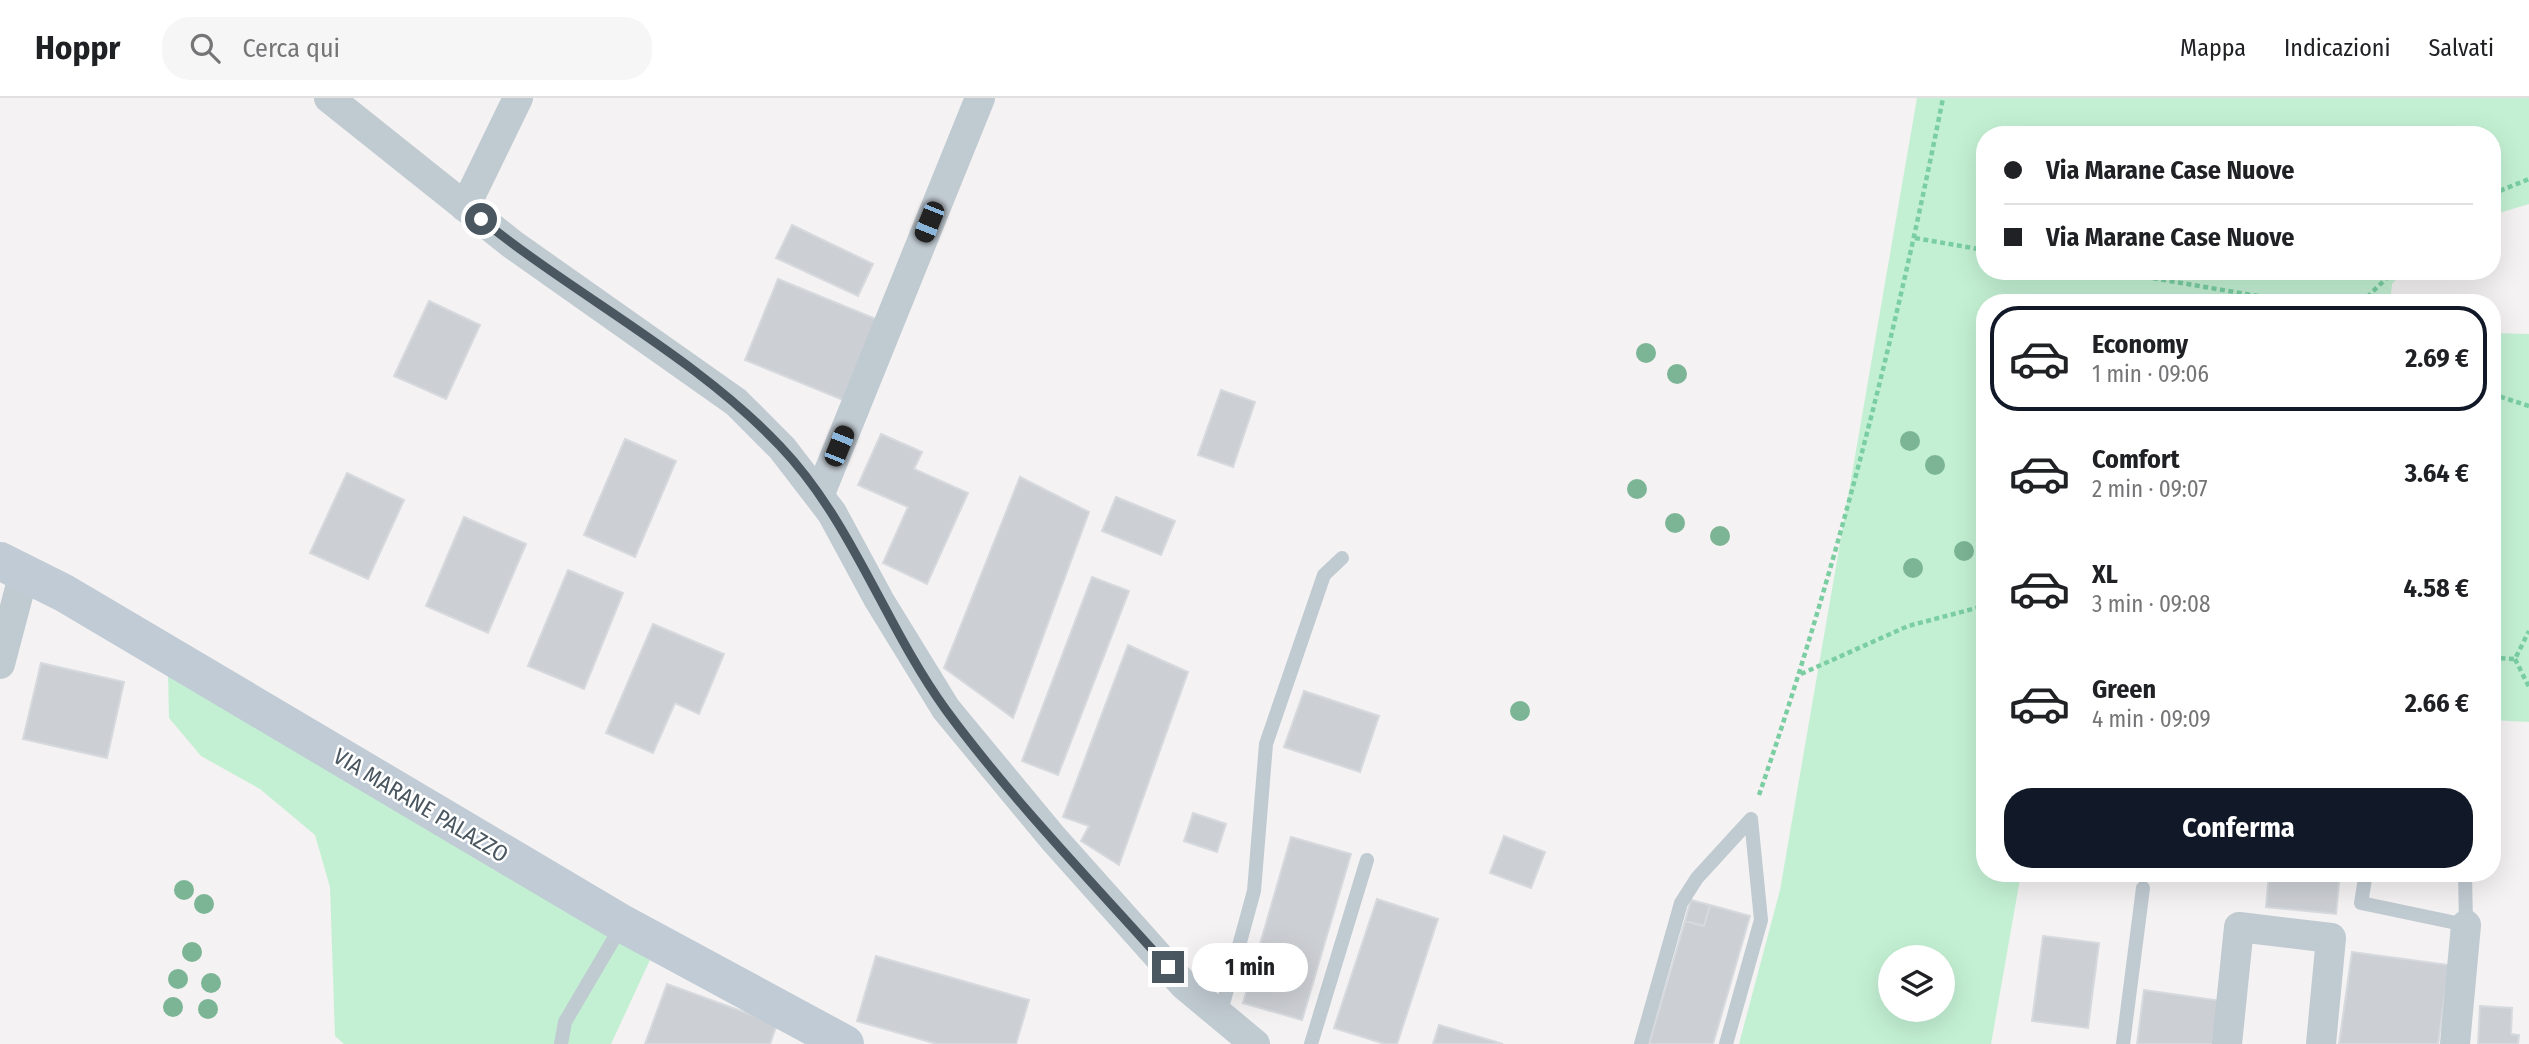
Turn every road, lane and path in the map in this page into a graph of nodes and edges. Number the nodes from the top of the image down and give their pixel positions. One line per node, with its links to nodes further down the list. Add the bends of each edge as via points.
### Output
1 (329, 98): 7 (street)
2 (518, 98): 7 (street)
3 (980, 98): 16 (street)
4 (1943, 98): 8 (path)
5 (2529, 179): 6 (path)
6 (2501, 190)
7 (466, 207): 16 (street, via 736,402 782,448)
8 (1915, 239): 9 (path); 24 (path)
9 (1976, 249)
10 (2163, 280): 12 (path)
11 (2385, 280): 13 (path)
12 (2246, 294)
13 (2370, 294)
14 (2501, 397): 15 (path)
15 (2529, 406)
16 (819, 496): 33 (street, via 946,709 1184,985)
17 (1342, 558): 33 (lane, via 1324,575 1265,744 1254,891)
18 (12, 567): 23 (street); 31 (main road, VIA MARANE PALAZZO, via 64,593)
19 (1976, 608): 24 (path, via 1908,626)
20 (2529, 631): 22 (path)
21 (2501, 659): 22 (path)
22 (2515, 660): 25 (path)
23 (0, 664)
24 (1800, 674): 26 (path)
25 (2529, 687)
26 (1751, 819): 38 (lane, via 1697,878 1681,903); 39 (lane, via 1761,920)
27 (1367, 860): 37 (lane)
28 (2364, 882): 32 (lane, via 2361,903)
29 (2465, 882): 32 (lane)
30 (2143, 888): 40 (lane)
31 (623, 924): 34 (lane, via 565,1022); 35 (main road, VIA MARANE PALAZZO)
32 (2466, 925): 43 (street)
33 (1220, 1015): 36 (street)
34 (561, 1044)
35 (845, 1044)
36 (1255, 1044)
37 (1311, 1044)
38 (1641, 1044)
39 (1726, 1044)
40 (2123, 1044)
41 (2227, 1044): 42 (street, via 2239,927 2331,938)
42 (2321, 1044)
43 (2455, 1044)

